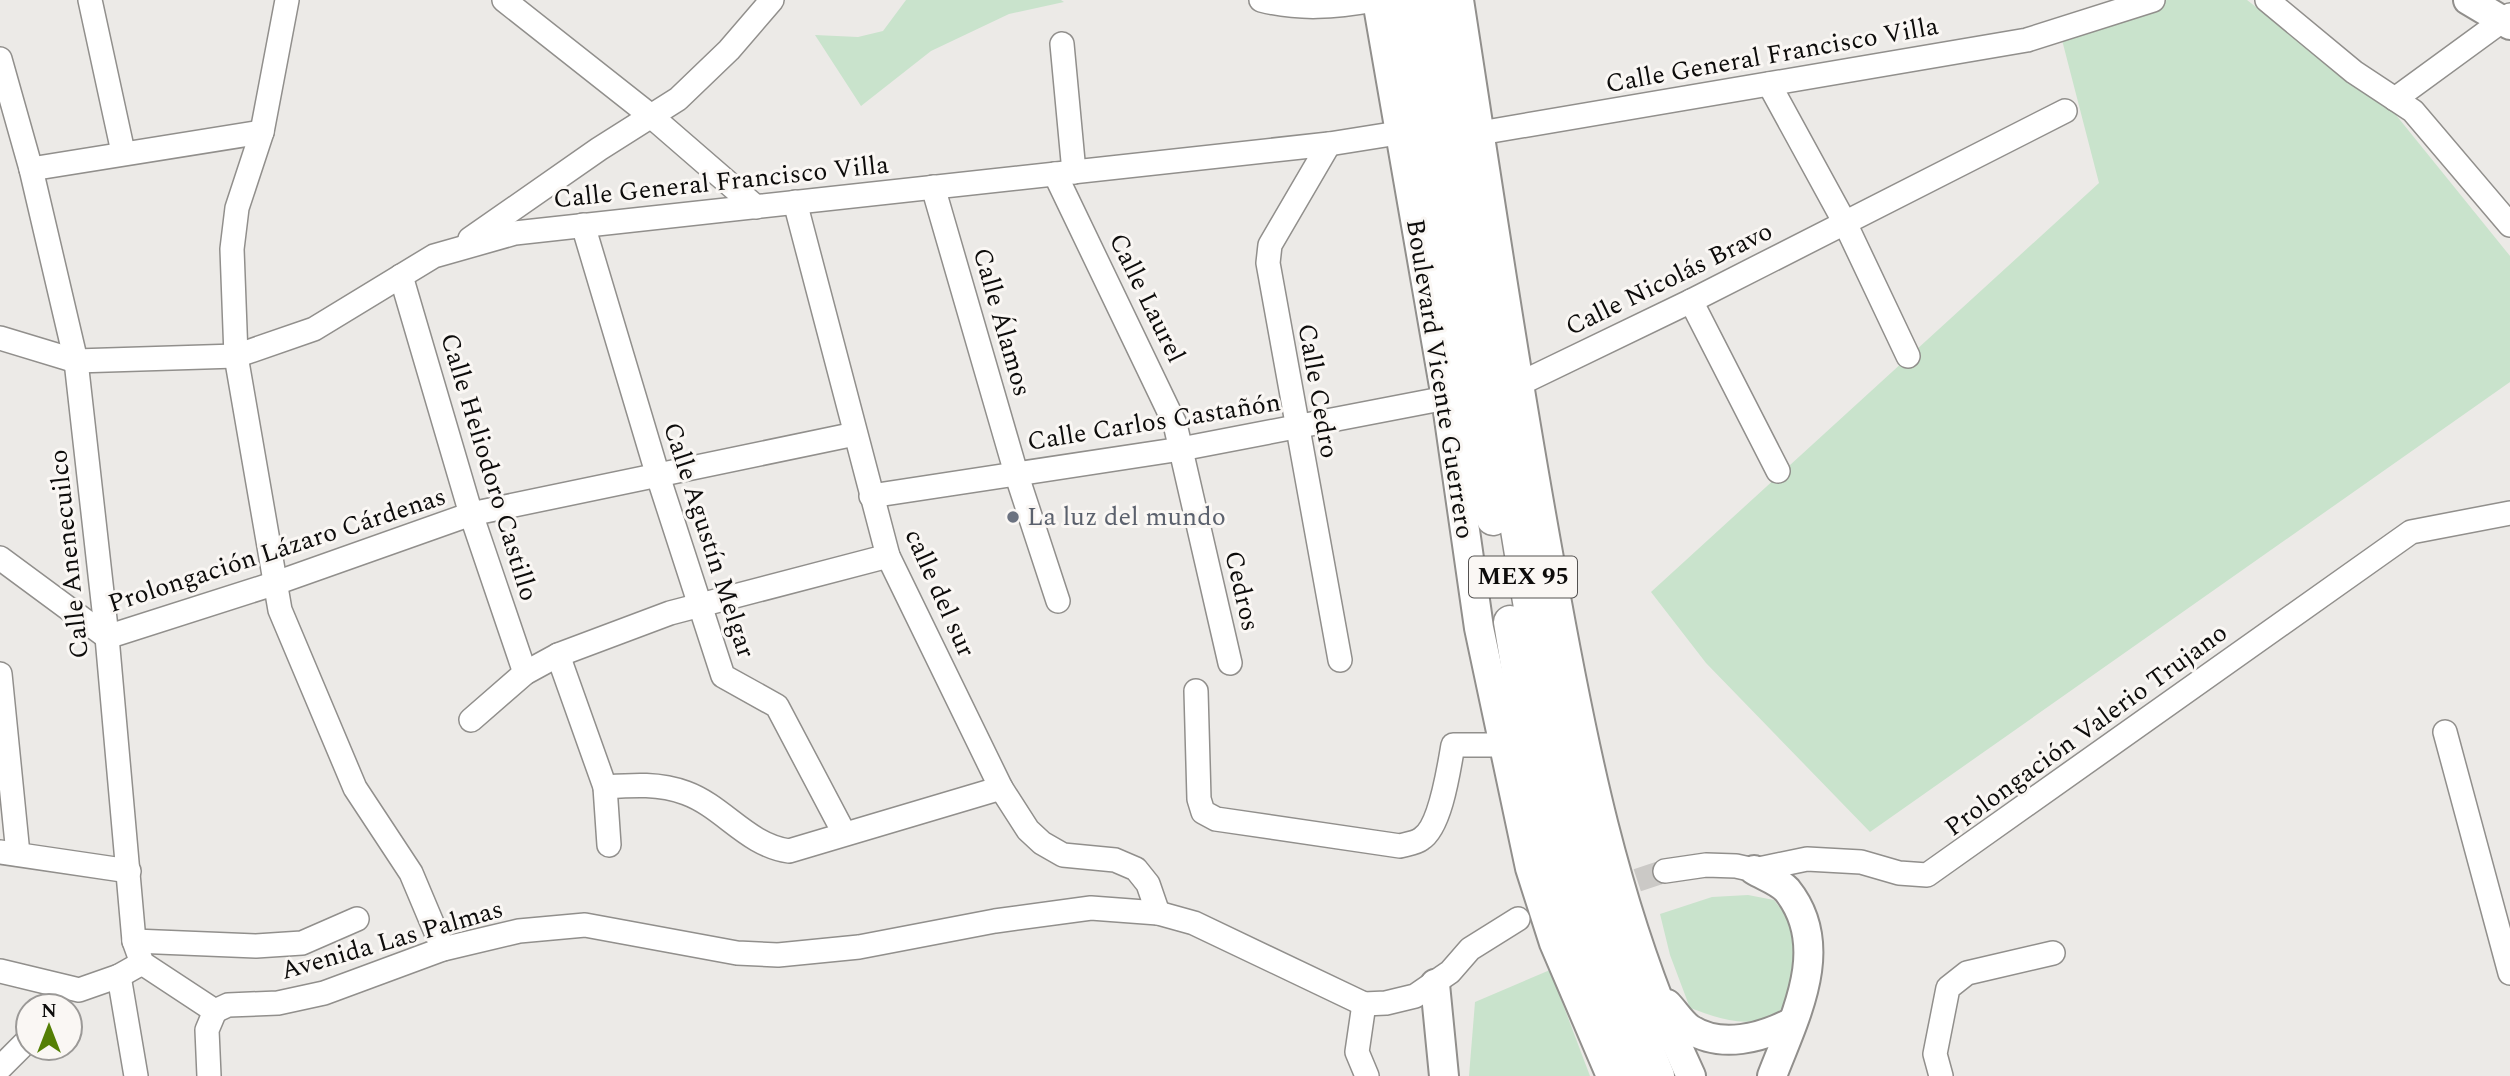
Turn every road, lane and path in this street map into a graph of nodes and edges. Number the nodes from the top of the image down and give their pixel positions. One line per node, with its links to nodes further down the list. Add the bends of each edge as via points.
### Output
1 (90, 0): 25 (street)
2 (287, 0): 21 (street)
3 (505, 0): 20 (street)
4 (772, 0): 20 (street, via 678,99)
5 (1261, 0): 6 (street, via 1327,8)
6 (1376, 0): 22 (main road, Boulevard Vicente Guerrero)
7 (1403, 0): 16 (highway, Boulevard Vicente Guerrero / MEX 95)
8 (1431, 0): 16 (highway, Boulevard Vicente Guerrero / MEX 95)
9 (1459, 0): 23 (main road)
10 (2152, 0): 17 (street, Calle General Francisco Villa, via 2027,40)
11 (2267, 0): 18 (street, via 2354,72)
12 (2468, 0): 13 (main road)
13 (2508, 20): 18 (street)
14 (1062, 44): 27 (street)
15 (0, 59): 26 (street, Calle Anenecuilco)
16 (1428, 71): 100 (highway, Boulevard Vicente Guerrero / MEX 95, via 1530,744 1562,894); 101 (highway, Boulevard Vicente Guerrero / MEX 95, via 1555,743 1586,872 1627,1003)
17 (1769, 84): 23 (street, Calle General Francisco Villa); 31 (street)
18 (2395, 99): 33 (street, via 2413,111)
19 (2065, 111): 31 (street, Calle Nicolás Bravo)
20 (651, 116): 30 (street); 34 (street)
21 (262, 132): 25 (street); 38 (street, via 237,208 232,249)
22 (1398, 132): 24 (street, Calle General Francisco Villa); 42 (main road, Boulevard Vicente Guerrero)
23 (1480, 133): 41 (main road)
24 (1329, 144): 27 (street, Calle General Francisco Villa); 43 (street, Calle Cedro, via 1270,245 1270,287)
25 (123, 152): 26 (street)
26 (31, 169): 40 (street, Calle Anenecuilco)
27 (1064, 173): 28 (street, Calle General Francisco Villa); 45 (street, Calle Laurel, via 1175,424)
28 (933, 187): 29 (street, Calle General Francisco Villa); 47 (street, Calle Álamos)
29 (795, 202): 30 (street, Calle General Francisco Villa); 44 (street, calle del sur)
30 (756, 206): 32 (street, Calle General Francisco Villa)
31 (1845, 223): 36 (street, Calle Nicolás Bravo); 39 (street)
32 (583, 225): 34 (street, Calle General Francisco Villa, via 515,233); 48 (street, Calle Agustín Melgar)
33 (2510, 226)
34 (453, 251): 35 (street, Calle General Francisco Villa, via 434,256)
35 (401, 276): 38 (street, Calle General Francisco Villa, via 314,329); 51 (street, Calle Heliodoro Castillo)
36 (1691, 301): 41 (street, Calle Nicolás Bravo); 46 (street)
37 (0, 338): 40 (street, Calle General Francisco Villa)
38 (236, 356): 40 (street, Calle General Francisco Villa); 54 (street)
39 (1908, 356)
40 (76, 361): 57 (street, Calle Anenecuilco)
41 (1517, 385): 88 (main road, via 1584,751 1636,938)
42 (1446, 398): 43 (street, Calle Carlos Castañón); 66 (main road, Boulevard Vicente Guerrero, via 1479,628)
43 (1296, 427): 45 (street, Calle Carlos Castañón); 59 (street, Calle Cedro)
44 (855, 434): 48 (street, Prolongación Lázaro Cárdenas); 49 (street, calle del sur)
45 (1181, 449): 47 (street, Calle Carlos Castañón); 60 (street, Cedros)
46 (1778, 471)
47 (1016, 473): 49 (street, Calle Carlos Castañón); 55 (street, Calle Álamos)
48 (657, 476): 51 (street, Prolongación Lázaro Cárdenas); 56 (street, Calle Agustín Melgar)
49 (871, 496): 52 (street, calle del sur)
50 (2510, 513): 72 (street, Prolongación Valerio Trujano, via 2411,532 1927,875 1861,862 1807,859)
51 (471, 514): 54 (street, Prolongación Lázaro Cárdenas); 61 (street, Calle Heliodoro Castillo)
52 (888, 556): 56 (street); 68 (street, calle del sur)
53 (0, 558): 57 (street, Prolongación Lázaro Cárdenas)
54 (276, 583): 57 (street, Prolongación Lázaro Cárdenas); 79 (street, via 280,610 355,788 411,873)
55 (1058, 601)
56 (699, 605): 58 (street); 69 (street, Calle Agustín Melgar, via 723,676 777,706)
57 (107, 637): 73 (street, Calle Anenecuilco)
58 (558, 655): 61 (street); 67 (street)
59 (1339, 660)
60 (1230, 663)
61 (525, 673): 64 (street)
62 (0, 674): 71 (street)
63 (1196, 691): 66 (street, via 1199,800 1203,812 1216,819 1400,846 1423,839 1433,823 1453,745)
64 (471, 720)
65 (2445, 732): 83 (street)
66 (1504, 745): 94 (main road, Boulevard Vicente Guerrero, via 1530,868 1554,943)
67 (605, 787): 69 (street, via 649,784 687,793 770,848 789,851); 70 (street)
68 (1001, 788): 69 (street); 75 (street, calle del sur, via 1042,844 1063,855 1115,860 1136,869 1148,884)
69 (844, 833)
70 (609, 845)
71 (9, 853): 73 (street)
72 (1754, 870): 74 (street, Prolongación Valerio Trujano, via 1706,865); 91 (main road, via 1785,888 1805,927 1809,974)
73 (129, 871): 78 (street, Calle Anenecuilco)
74 (1665, 872)
75 (1158, 913): 79 (street, Avenida Las Palmas, via 1091,908 859,947 778,955 737,953 585,925 519,931); 89 (street, via 1224,936)
76 (357, 919): 78 (street, via 302,943 256,946)
77 (1518, 919): 85 (street, via 1470,949)
78 (134, 941): 81 (street, Calle Anenecuilco)
79 (443, 949): 90 (street, Avenida Las Palmas, via 324,993 278,1003 228,1005)
80 (2053, 953): 103 (street, via 1967,973 1948,988 1935,1054)
81 (142, 963): 84 (street); 90 (street)
82 (0, 971): 86 (street)
83 (2510, 973)
84 (119, 976): 87 (street); 96 (street)
85 (1435, 984): 89 (street, via 1415,996); 99 (main road)
86 (55, 992)
87 (84, 992)
88 (1658, 993): 91 (main road, via 1690,1028 1712,1036 1750,1039); 102 (main road)
89 (1364, 1004): 98 (street, via 1357,1052)
90 (215, 1011): 97 (street, via 208,1031)
91 (1792, 1022): 95 (main road)
92 (14, 1054): 93 (street)
93 (0, 1068)
94 (1605, 1068)
95 (1774, 1075)
96 (136, 1076)
97 (209, 1076)
98 (1367, 1076)
99 (1444, 1076)
100 (1629, 1076)
101 (1658, 1076)
102 (1691, 1076)
103 (1941, 1076)

